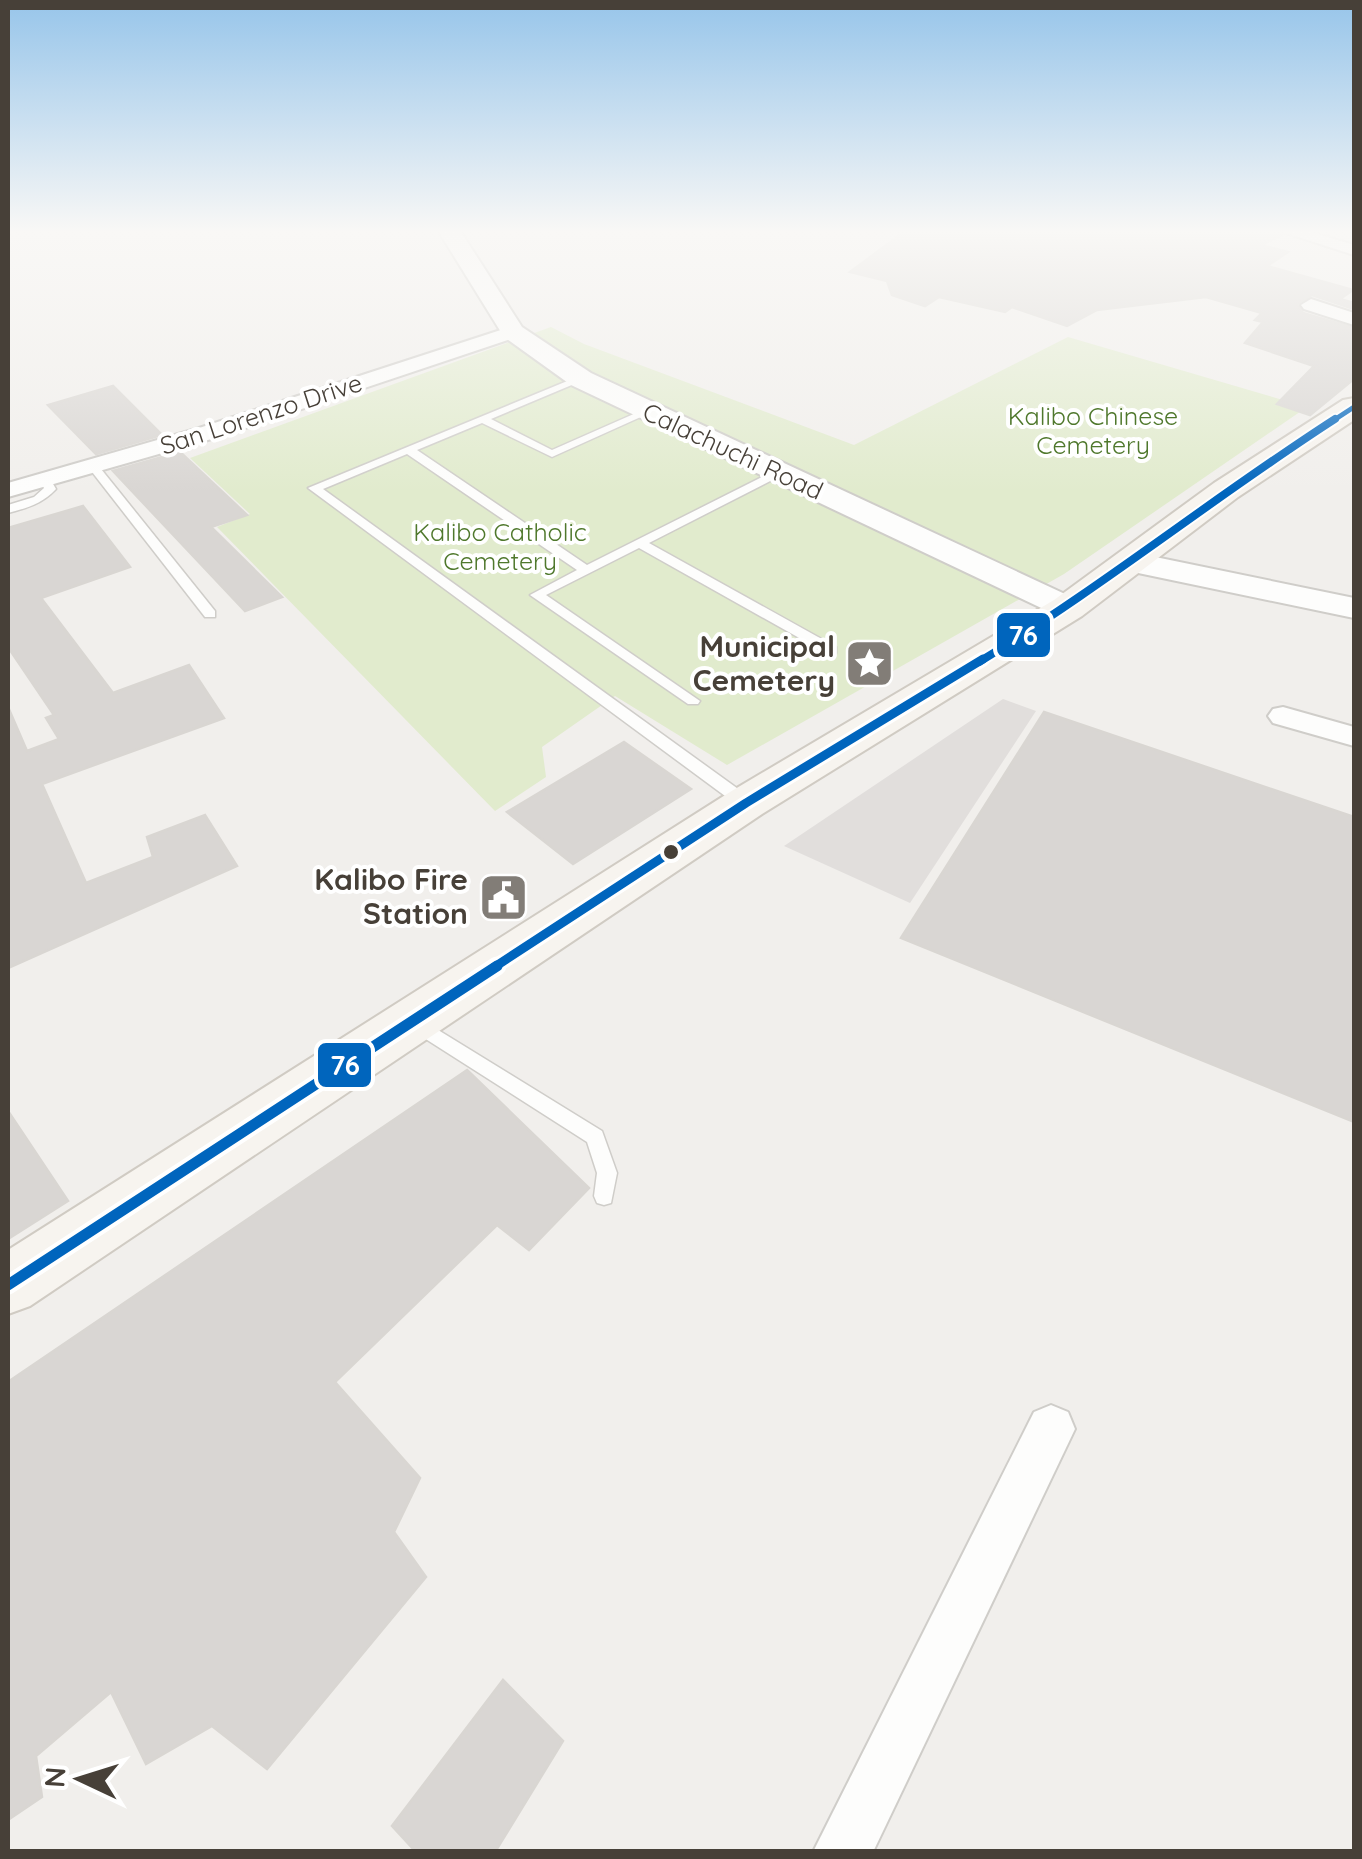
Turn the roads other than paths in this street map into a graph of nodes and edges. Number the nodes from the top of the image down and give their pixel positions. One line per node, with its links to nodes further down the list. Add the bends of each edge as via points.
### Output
1 (505, 319): 2 (street, Calachuchi Road)
2 (513, 332): 3 (street, Calachuchi Road); 8 (street, San Lorenzo Drive)
3 (581, 379): 5 (street, Calachuchi Road); 6 (lane)
4 (1354, 406): 14 (main road)
5 (649, 411): 6 (lane, via 552,454); 9 (street, Calachuchi Road)
6 (482, 420): 7 (lane)
7 (409, 450): 15 (lane); 23 (lane, via 314,488)
8 (92, 466): 10 (street, San Lorenzo Drive); 18 (lane)
9 (778, 473): 13 (lane); 16 (street, Calachuchi Road)
10 (44, 479): 11 (street, San Lorenzo Drive); 12 (lane, via 50,489 45,495)
11 (8, 490)
12 (8, 509)
13 (639, 543): 15 (lane); 19 (lane)
14 (1131, 562): 16 (main road); 17 (street)
15 (586, 570): 20 (lane, via 537,595)
16 (1068, 608): 23 (main road)
17 (1354, 608)
18 (210, 614)
19 (832, 650)
20 (693, 700)
21 (1283, 716): 22 (street)
22 (1354, 737)
23 (746, 803): 24 (main road)
24 (412, 1021): 25 (lane, via 594,1137 607,1174); 26 (main road)
25 (604, 1196)
26 (8, 1285)
27 (1051, 1429): 28 (street)
28 (842, 1852)

